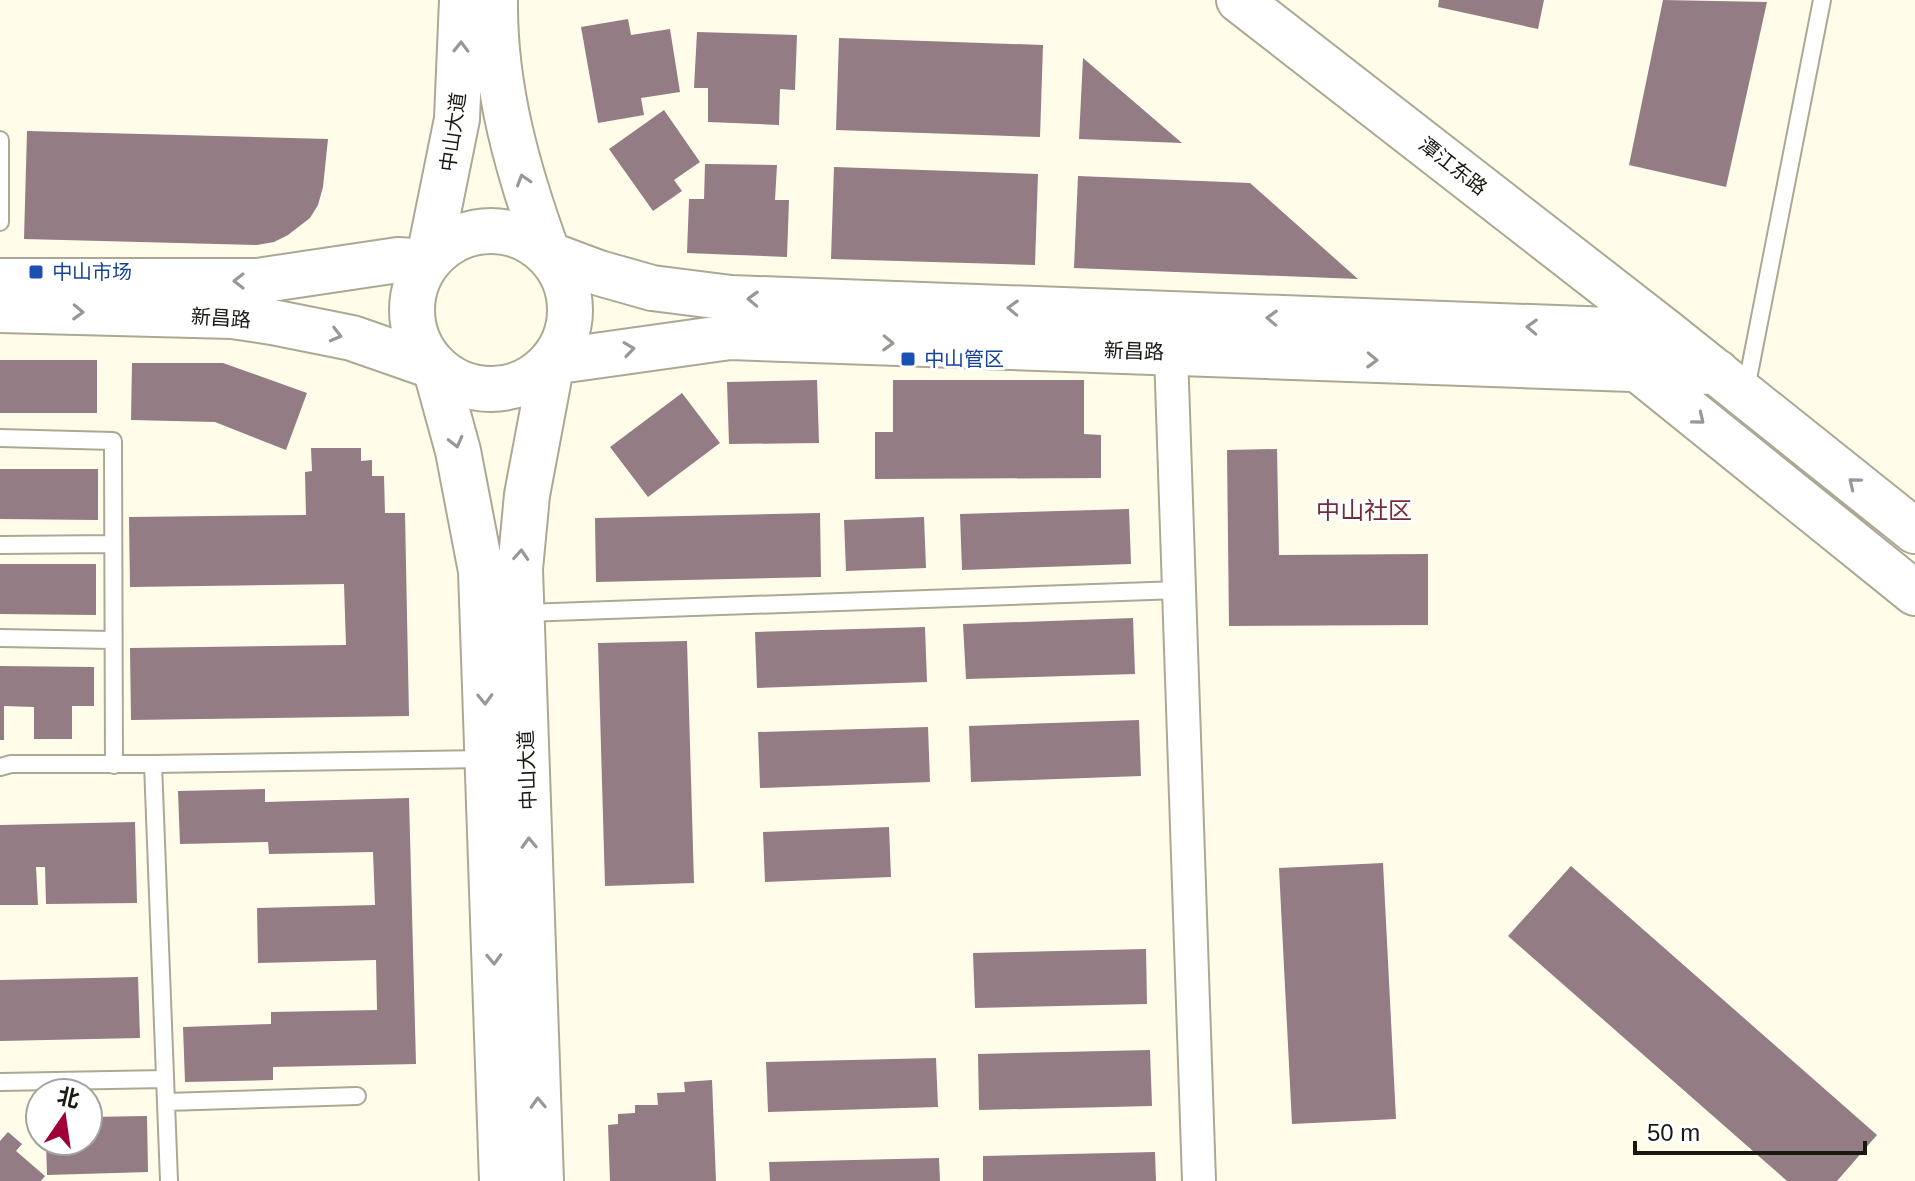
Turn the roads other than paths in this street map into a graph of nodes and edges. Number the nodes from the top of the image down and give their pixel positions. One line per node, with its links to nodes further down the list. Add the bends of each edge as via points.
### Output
1 (462, 0): 8 (main road, 中山大道, one-way to 1, via 457,119)
2 (495, 0): 7 (main road, one-way to 2, via 505,112)
3 (1239, 0): 12 (main road, 潭江东路)
4 (1822, 0): 17 (lane)
5 (0, 140): 6 (lane)
6 (0, 222)
7 (548, 254): 8 (main road, via 509,232 486,231 454,240); 11 (main road, 新昌路, one-way to 7, via 731,298 652,288); 14 (main road, via 570,295 571,319)
8 (428, 262): 9 (main road, 新昌路, one-way to 9, via 398,260 257,281); 15 (main road, via 411,305 413,328)
9 (0, 281)
10 (0, 310): 15 (main road, 新昌路, one-way to 15, via 232,316 352,338)
11 (1587, 329): 12 (main road, 新昌路); 16 (main road)
12 (1666, 332): 17 (main road, 潭江东路)
13 (1171, 353): 14 (main road, 新昌路, one-way to 13, via 730,337); 16 (main road, 新昌路, one-way to 16); 22 (street)
14 (552, 362): 15 (main road, via 534,377 497,390 474,388); 24 (main road, 中山大道, one-way to 14, via 527,495)
15 (435, 367): 27 (main road, 中山大道, one-way to 27, via 481,571)
16 (1638, 370): 17 (main road, 新昌路); 23 (main road, one-way to 23)
17 (1731, 384): 19 (main road, 潭江东路, one-way to 17)
18 (0, 438): 20 (lane, via 113,441)
19 (1915, 531)
20 (112, 544): 21 (lane); 26 (lane)
21 (0, 545)
22 (1179, 590): 24 (lane); 38 (street)
23 (1915, 593)
24 (521, 613): 37 (main road, 中山大道, one-way to 24)
25 (0, 638): 26 (lane)
26 (112, 640): 29 (lane)
27 (487, 759): 28 (lane); 36 (main road, 中山大道, one-way to 36)
28 (153, 764): 29 (lane); 31 (lane)
29 (114, 765): 30 (lane)
30 (0, 767)
31 (165, 1079): 32 (lane); 34 (lane)
32 (1, 1084)
33 (357, 1096): 34 (lane)
34 (166, 1102): 35 (lane)
35 (169, 1181)
36 (502, 1181)
37 (541, 1181)
38 (1199, 1181)

